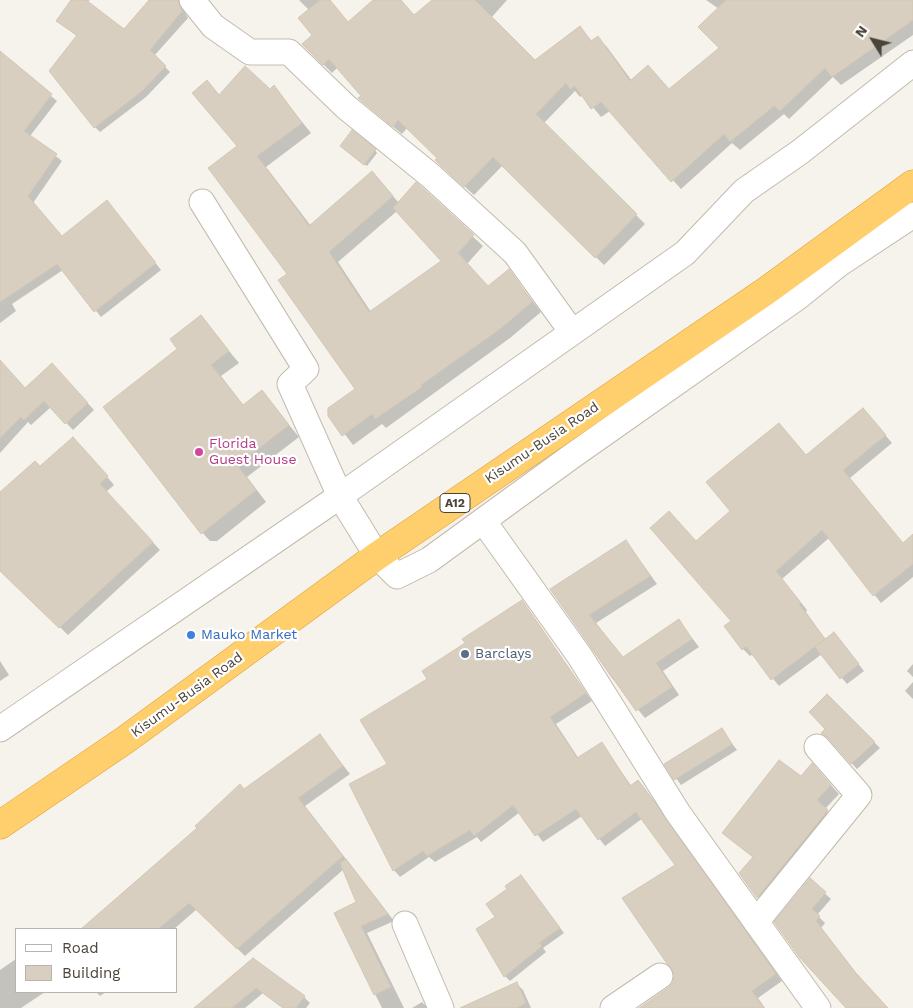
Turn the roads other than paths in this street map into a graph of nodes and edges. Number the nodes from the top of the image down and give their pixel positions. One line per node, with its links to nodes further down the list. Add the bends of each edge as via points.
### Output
1 (192, 0): 6 (street, via 213,26 250,52 289,52 346,107 431,176 515,253)
2 (913, 64): 6 (street, via 744,191 685,253)
3 (913, 184): 9 (highway, Kisumu-Busia Road / A12, via 766,291)
4 (202, 202): 7 (street, via 306,369 290,384)
5 (913, 215): 8 (street, via 839,264 798,297 580,450)
6 (572, 332): 7 (street)
7 (340, 496): 9 (street); 10 (street)
8 (484, 522): 9 (street, via 429,560 397,576); 13 (street, via 579,655 678,813)
9 (377, 556): 12 (highway, Kisumu-Busia Road / A12, via 125,740)
10 (0, 729)
11 (817, 747): 13 (street, via 859,795)
12 (0, 825)
13 (756, 922): 18 (street)
14 (405, 924): 16 (street)
15 (660, 976): 17 (street)
16 (442, 1008)
17 (613, 1008)
18 (818, 1008)

